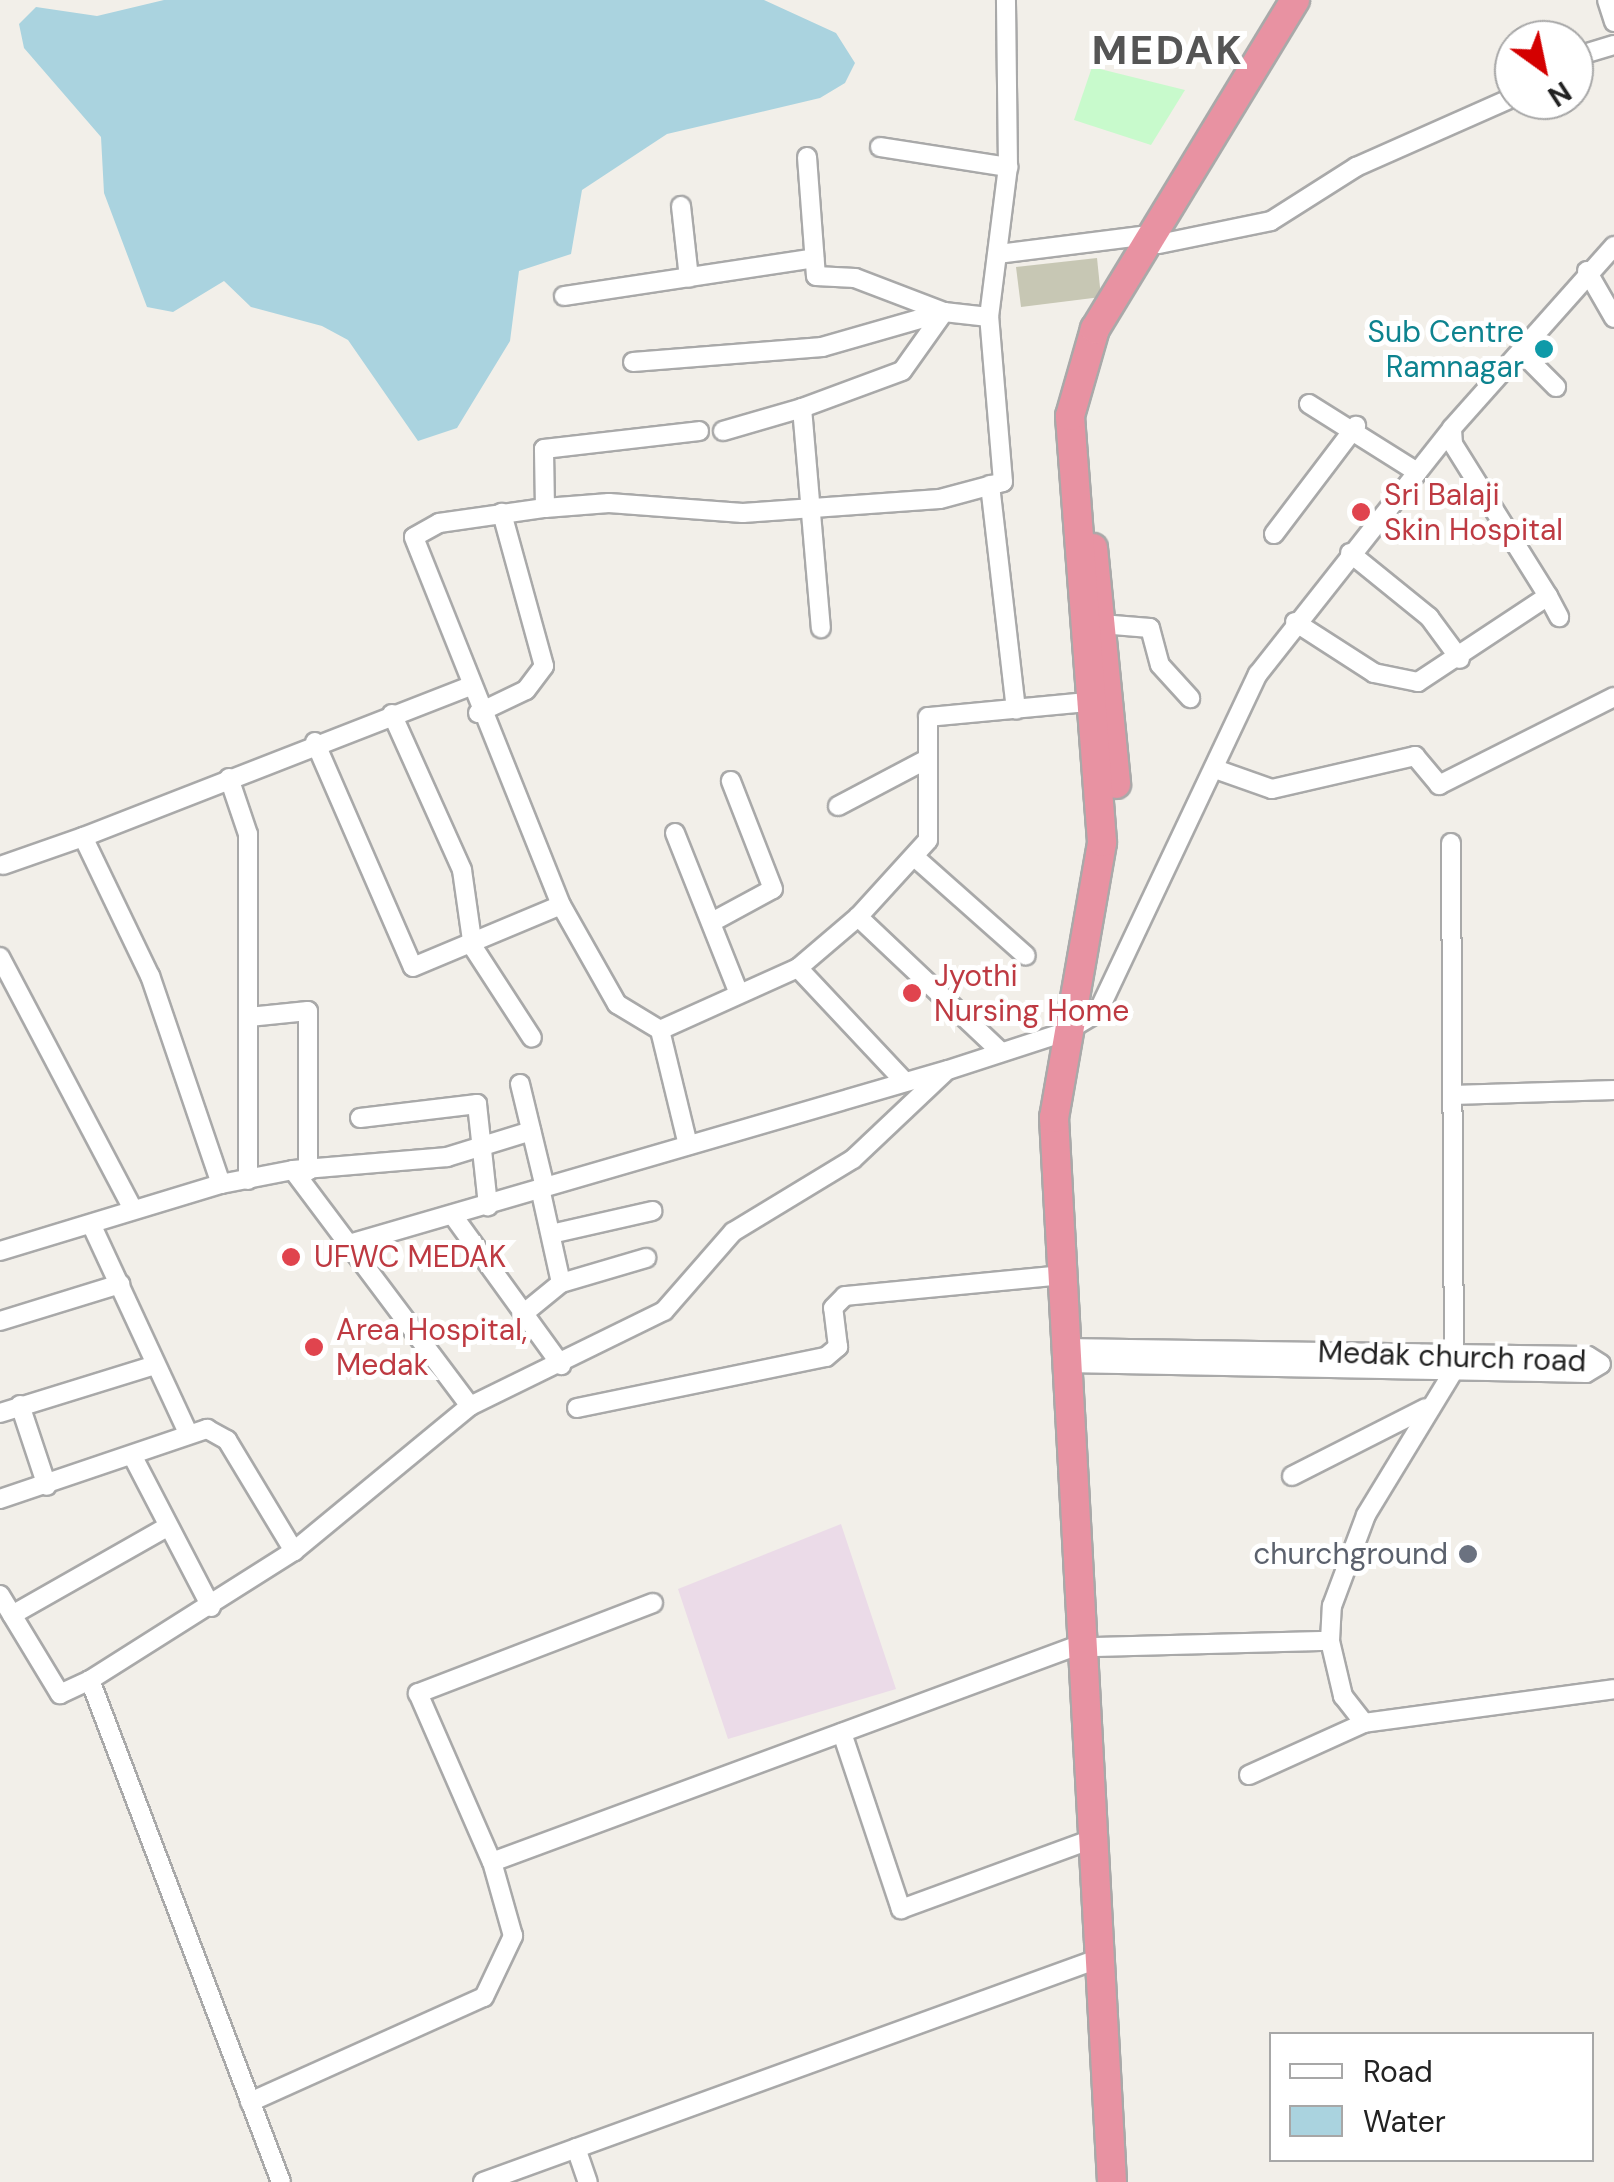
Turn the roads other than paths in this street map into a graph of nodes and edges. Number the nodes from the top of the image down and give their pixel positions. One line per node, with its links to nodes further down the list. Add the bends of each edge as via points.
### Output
1 (1006, 0): 9 (street)
2 (1295, 0): 11 (highway)
3 (1310, 0): 11 (highway)
4 (1608, 0): 5 (street)
5 (1614, 22)
6 (1494, 107): 11 (street, via 1356,167 1271,221)
7 (880, 146): 9 (street)
8 (807, 157): 14 (street)
9 (1008, 167): 13 (street)
10 (681, 206): 16 (street)
11 (1153, 240): 13 (street); 40 (highway, via 1091,395 1089,511); 46 (highway, via 1096,329 1070,416)
12 (1614, 246): 15 (street)
13 (998, 254): 19 (street)
14 (814, 258): 16 (street); 18 (street, via 816,276 856,278)
15 (1588, 271): 20 (street); 21 (street)
16 (689, 278): 17 (street)
17 (564, 296)
18 (944, 312): 19 (street); 22 (street, via 822,347); 25 (street, via 902,370)
19 (989, 317): 31 (street, via 1004,482)
20 (1614, 318)
21 (1527, 341): 23 (street, via 1525,356); 27 (street)
22 (632, 362)
23 (1556, 388)
24 (1309, 404): 26 (street)
25 (802, 408): 29 (street); 33 (street)
26 (1356, 426): 30 (street); 35 (street)
27 (1452, 428): 30 (street); 37 (street, via 1454,444)
28 (699, 431): 32 (street, via 544,449)
29 (723, 431)
30 (1417, 472): 36 (street)
31 (990, 485): 33 (street, via 940,499); 47 (street)
32 (546, 508): 33 (street); 34 (street)
33 (812, 509): 41 (street)
34 (502, 513): 43 (street, via 440,523 412,542); 48 (street, via 544,666 526,690)
35 (1274, 534)
36 (1350, 553): 39 (street); 42 (street, via 1429,617)
37 (1548, 596): 38 (street); 42 (street)
38 (1560, 617)
39 (1295, 622): 42 (street, via 1396,682 1418,682); 52 (street, via 1258,674)
40 (1101, 624): 45 (street, via 1150,628 1160,665); 70 (highway, via 1118,844)
41 (821, 628)
42 (1460, 659)
43 (466, 687): 48 (street); 49 (street)
44 (1614, 697): 52 (street, via 1438,785 1415,756 1272,789)
45 (1190, 698)
46 (1086, 702): 47 (street); 70 (highway, via 1102,842)
47 (1016, 710): 51 (street, via 928,717)
48 (478, 713): 61 (street)
49 (392, 714): 50 (street); 64 (street, via 462,870)
50 (316, 742): 53 (street); 64 (street, via 414,968)
51 (927, 759): 55 (street); 59 (street, via 930,823)
52 (1218, 770): 70 (street, via 1104,1004)
53 (229, 778): 57 (street); 69 (street, via 248,834)
54 (731, 781): 63 (street, via 774,889)
55 (838, 806)
56 (675, 833): 63 (street)
57 (83, 837): 60 (street); 85 (street, via 150,976)
58 (1451, 843): 78 (street)
59 (918, 860): 62 (street); 65 (street)
60 (3, 865)
61 (561, 905): 64 (street); 71 (street, via 617,1004)
62 (858, 916): 67 (street); 73 (street)
63 (712, 922): 68 (street)
64 (473, 948): 72 (street)
65 (1026, 956)
66 (0, 957): 87 (street)
67 (798, 968): 68 (street); 75 (street)
68 (738, 991): 71 (street)
69 (248, 1017): 83 (street, via 308,1011); 84 (street)
70 (1076, 1026): 73 (street); 96 (highway, via 1054,1118); 101 (highway, via 1070,1120)
71 (660, 1030): 81 (street)
72 (532, 1038)
73 (1001, 1052): 74 (street)
74 (948, 1070): 75 (street); 105 (street, via 853,1159 733,1232 678,1300)
75 (904, 1081): 81 (street)
76 (520, 1084): 80 (street)
77 (1614, 1090): 78 (street)
78 (1452, 1095): 102 (street)
79 (360, 1118): 82 (street, via 476,1104)
80 (531, 1131): 82 (street); 86 (street)
81 (688, 1145): 86 (street)
82 (478, 1151): 83 (street); 88 (street)
83 (300, 1171): 84 (street); 93 (street)
84 (248, 1180): 85 (street)
85 (221, 1184): 87 (street)
86 (542, 1187): 88 (street); 92 (street)
87 (131, 1205): 91 (street)
88 (488, 1206): 90 (street)
89 (652, 1211): 92 (street)
90 (454, 1217): 93 (street); 99 (street)
91 (92, 1226): 94 (street); 98 (street)
92 (551, 1234): 97 (street)
93 (346, 1244): 107 (street)
94 (0, 1251)
95 (646, 1258): 97 (street)
96 (1062, 1276): 101 (highway); 108 (street, via 845,1296 833,1308 838,1347 826,1358)
97 (561, 1283): 99 (street)
98 (120, 1284): 100 (street); 104 (street)
99 (524, 1314): 105 (street)
100 (0, 1322)
101 (1074, 1355): 102 (street, Medak church road); 123 (highway)
102 (1454, 1361): 103 (street, Medak church road); 109 (street)
103 (1608, 1364)
104 (152, 1366): 106 (street); 111 (street)
105 (561, 1366): 107 (street)
106 (20, 1405): 110 (street); 114 (street)
107 (470, 1406): 117 (street)
108 (578, 1408)
109 (1426, 1408): 113 (street); 122 (street, via 1366,1515 1332,1606)
110 (0, 1413)
111 (188, 1433): 112 (street); 117 (street, via 207,1429 227,1440)
112 (133, 1457): 114 (street); 116 (street)
113 (1292, 1476)
114 (47, 1486): 115 (street)
115 (0, 1500)
116 (168, 1527): 120 (street); 121 (street)
117 (294, 1551): 120 (street)
118 (0, 1595): 121 (street)
119 (652, 1603): 130 (street, via 418,1693)
120 (212, 1606): 124 (street)
121 (12, 1615): 124 (street, via 60,1694)
122 (1330, 1641): 123 (street); 126 (street, via 1342,1696)
123 (1087, 1646): 127 (street); 129 (highway); 138 (highway)
124 (90, 1680): 132 (street)
125 (1614, 1689): 126 (street)
126 (1364, 1723): 128 (street)
127 (842, 1733): 129 (street, via 902,1909); 130 (street)
128 (1249, 1775)
129 (1090, 1840): 131 (highway)
130 (492, 1862): 132 (street, via 513,1936 484,1996)
131 (1095, 1960): 133 (street); 137 (highway)
132 (250, 2102): 134 (street)
133 (576, 2148): 135 (street); 136 (street)
134 (281, 2182)
135 (482, 2182)
136 (588, 2182)
137 (1112, 2182)
138 (1130, 2182)

